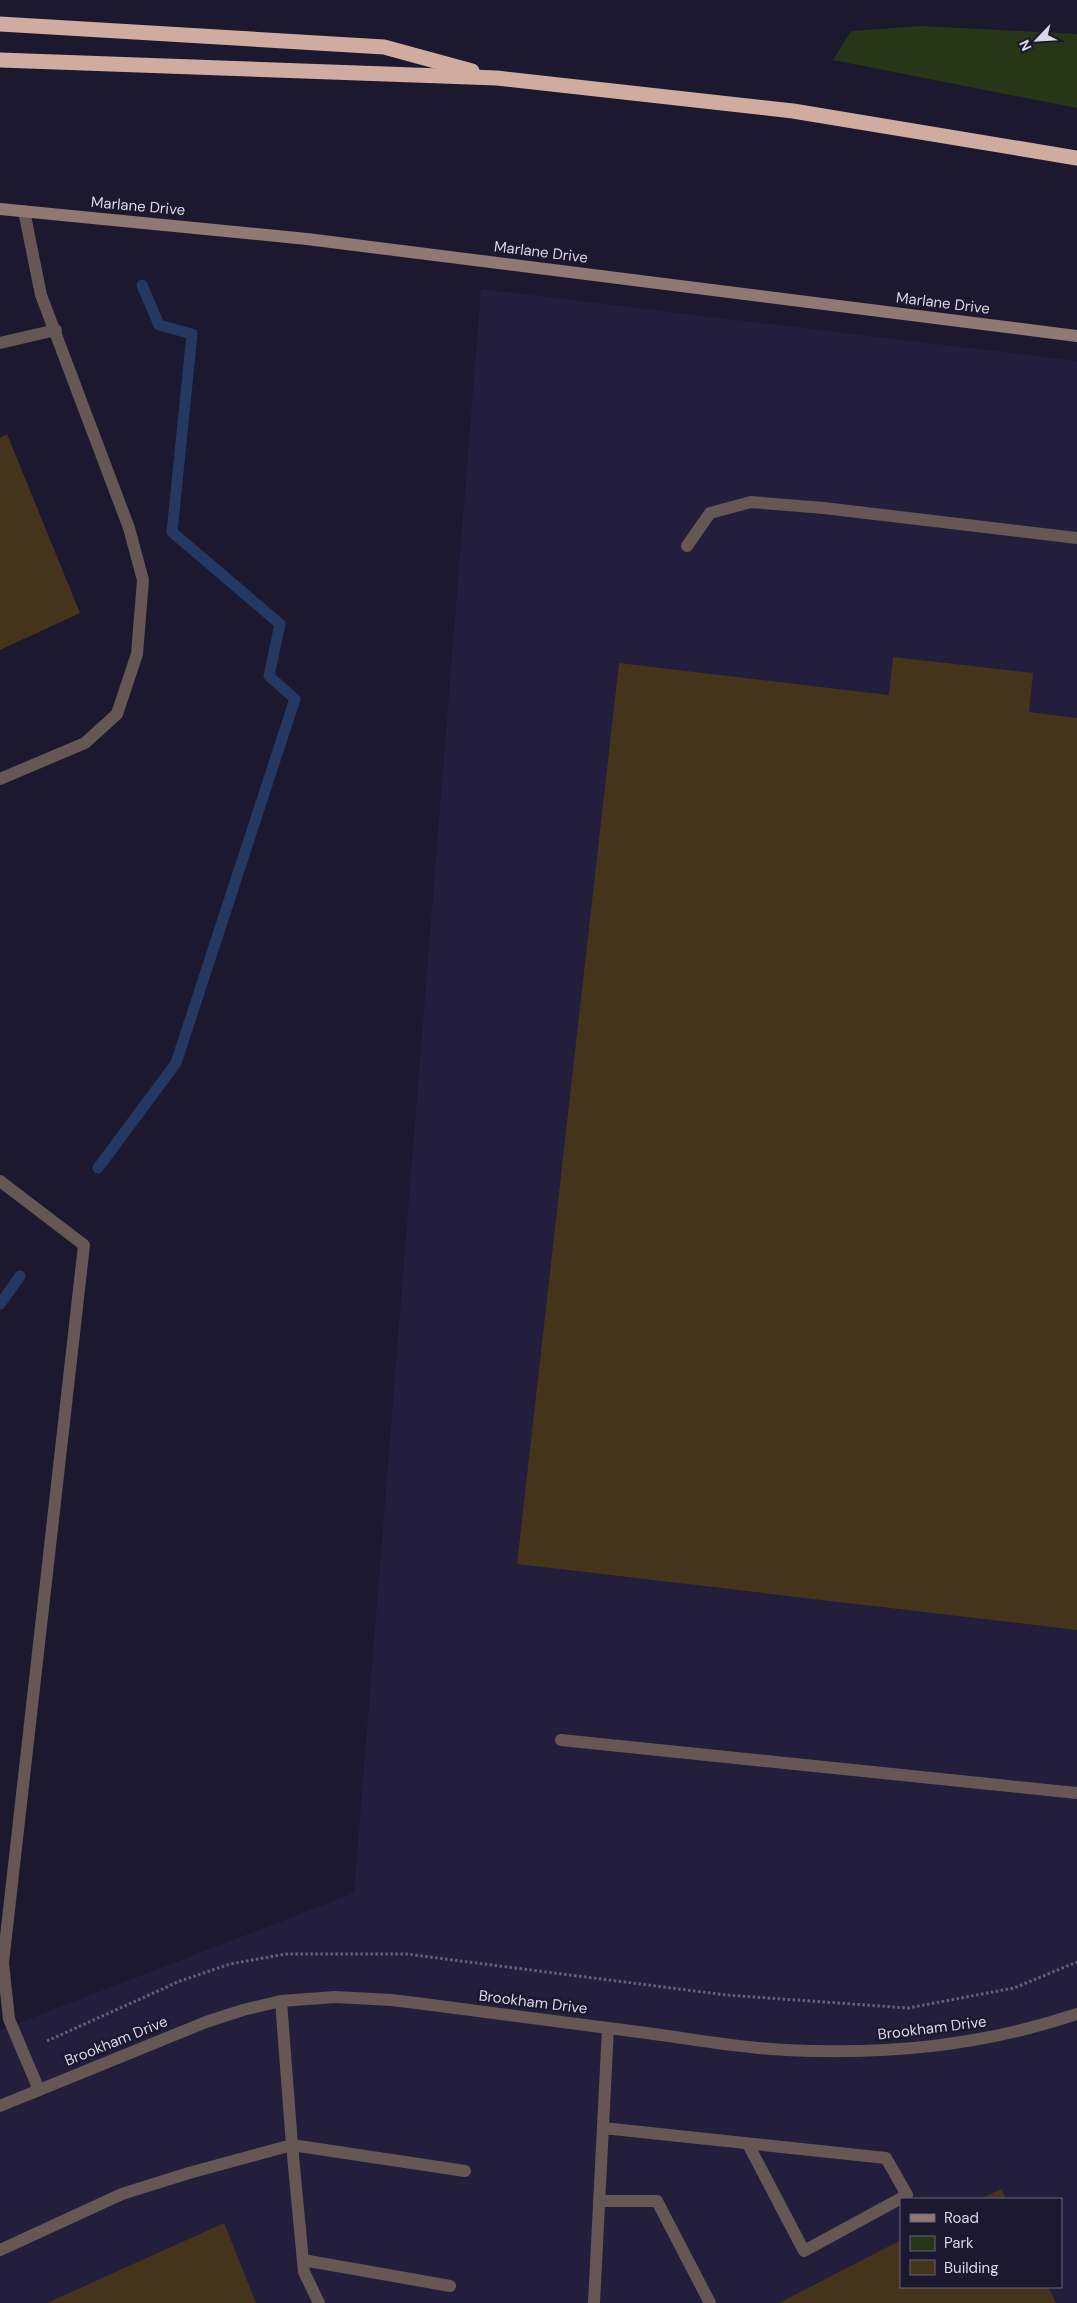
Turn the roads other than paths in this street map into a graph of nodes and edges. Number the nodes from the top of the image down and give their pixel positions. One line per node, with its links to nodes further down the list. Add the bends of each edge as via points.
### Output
1 (0, 24): 3 (highway, via 384,48)
2 (0, 60): 3 (highway)
3 (497, 78): 4 (highway, via 792,111)
4 (1077, 158)
5 (0, 209): 6 (street, Marlane Drive)
6 (24, 211): 7 (street, via 41,296); 8 (street, Marlane Drive, via 307,239)
7 (56, 330): 9 (street); 12 (street, via 129,528 143,580 137,654 117,714 85,743)
8 (1077, 336)
9 (0, 343)
10 (1077, 538): 11 (street, via 751,502 710,513)
11 (687, 546)
12 (0, 780)
13 (0, 1181): 19 (street, via 84,1245 3,1963 10,2019)
14 (561, 1740): 15 (street)
15 (1077, 1793)
16 (281, 2001): 18 (street, Brookham Drive, via 335,1997 391,2000); 19 (street, Brookham Drive, via 206,2022); 23 (street)
17 (1077, 2014): 18 (street, Brookham Drive, via 1039,2027 977,2040 866,2052 784,2050)
18 (608, 2028): 21 (street)
19 (39, 2090): 20 (street, Brookham Drive)
20 (0, 2106)
21 (603, 2128): 22 (street); 27 (street)
22 (748, 2144): 25 (street, via 886,2158 907,2195); 26 (street, via 804,2251)
23 (292, 2146): 24 (street); 28 (street, via 122,2194); 29 (street)
24 (465, 2171)
25 (901, 2198)
26 (900, 2199)
27 (599, 2201): 32 (street); 33 (street, via 657,2201)
28 (0, 2250)
29 (303, 2260): 30 (street); 31 (street, via 304,2272)
30 (450, 2286)
31 (319, 2303)
32 (594, 2303)
33 (710, 2303)

